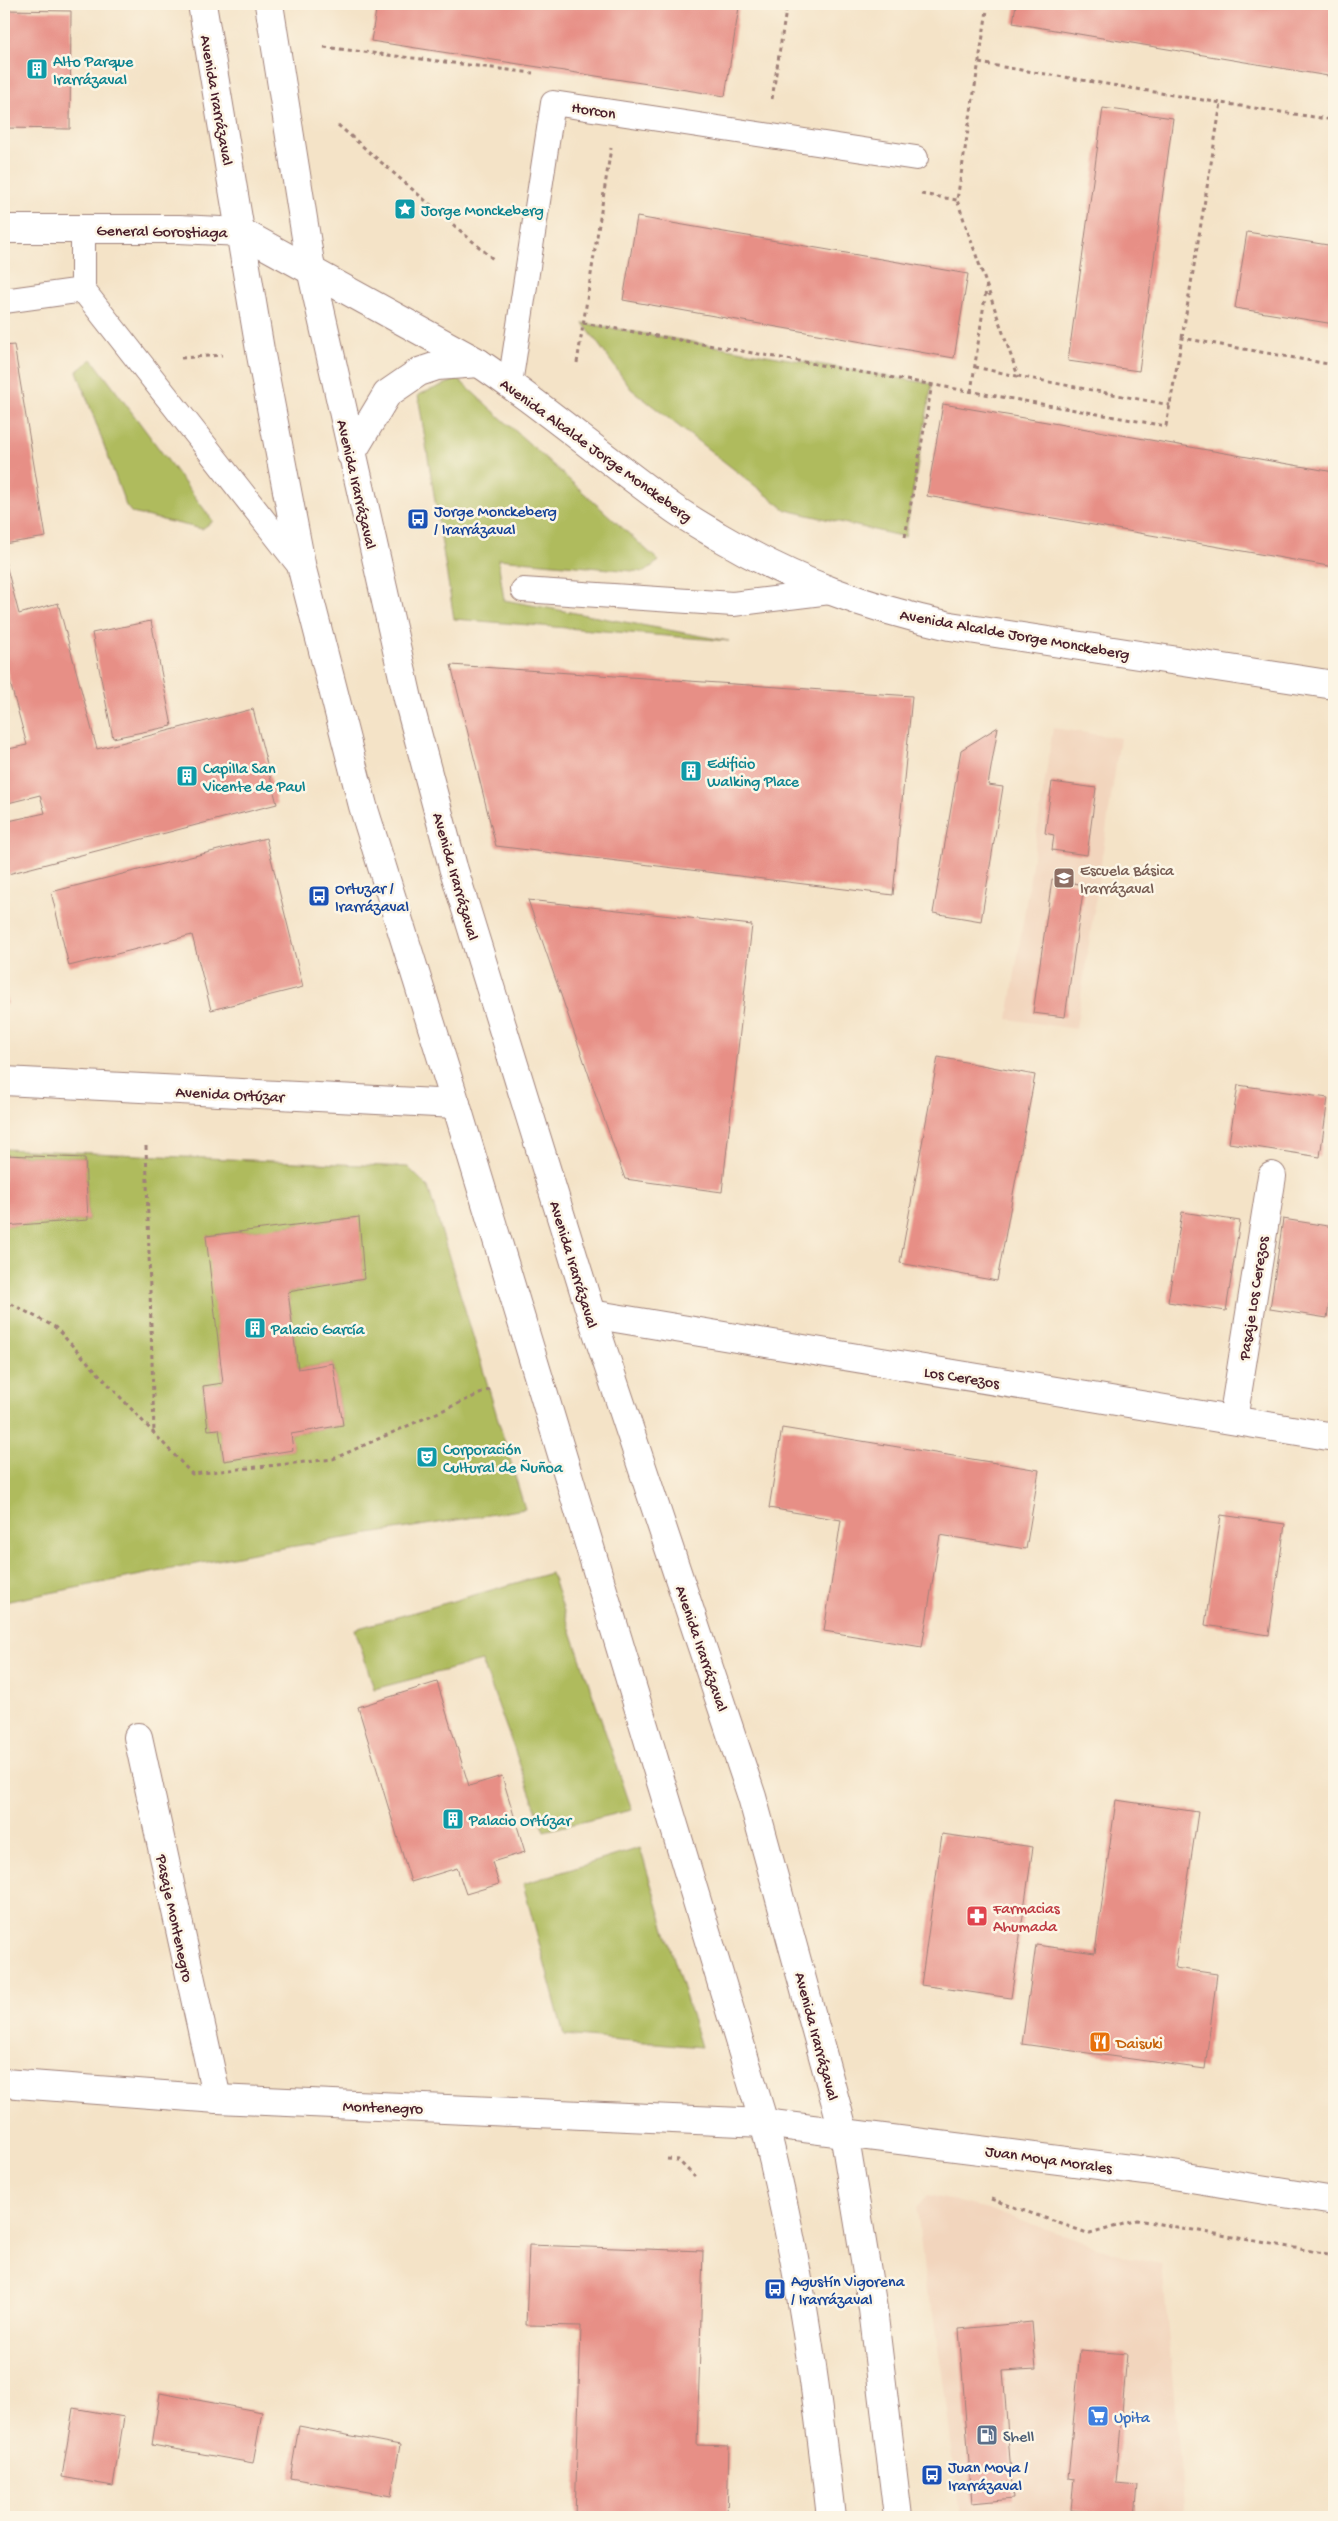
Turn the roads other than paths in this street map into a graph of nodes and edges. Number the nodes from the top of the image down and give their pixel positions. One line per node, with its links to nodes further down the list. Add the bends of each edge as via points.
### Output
1 (202, 4): 6 (main road, Avenida Irarrázaval)
2 (269, 4): 7 (main road, Avenida Irarrázaval)
3 (916, 158): 11 (lane, Horcon, via 553,103)
4 (4, 229): 5 (main road, General Gorostiaga)
5 (83, 230): 6 (main road, General Gorostiaga); 8 (lane)
6 (241, 232): 7 (main road, General Gorostiaga); 13 (main road, Avenida Irarrázaval)
7 (311, 269): 10 (main road, Avenida Alcalde Jorge Monckeberg); 12 (main road, Avenida Irarrázaval)
8 (83, 290): 9 (lane); 13 (lane)
9 (4, 301)
10 (478, 363): 11 (main road, Avenida Alcalde Jorge Monckeberg); 12 (main road, via 437,366 419,372 387,394)
11 (510, 384): 15 (main road, Avenida Alcalde Jorge Monckeberg, via 675,510 747,552)
12 (351, 454): 20 (main road, Avenida Irarrázaval, via 408,699 453,867)
13 (302, 569): 18 (main road, Avenida Irarrázaval, via 363,806)
14 (523, 590): 15 (lane, via 733,604)
15 (830, 592): 16 (main road, Avenida Alcalde Jorge Monckeberg, via 896,614 950,626)
16 (1334, 686)
17 (4, 1081): 18 (main road, Avenida Ortúzar)
18 (456, 1104): 26 (main road, Avenida Irarrázaval)
19 (1272, 1176): 21 (main road, Pasaje Los Cerezos)
20 (591, 1314): 21 (main road, Los Cerezos); 27 (main road, Avenida Irarrázaval, via 752,1797)
21 (1233, 1420): 22 (main road, Los Cerezos)
22 (1334, 1437)
23 (138, 1737): 25 (main road, Pasaje Montenegro)
24 (4, 2083): 25 (main road, Montenegro)
25 (217, 2099): 26 (main road, Montenegro)
26 (764, 2123): 27 (main road, Juan Moya Morales); 29 (main road, Avenida Irarrázaval, via 802,2295)
27 (844, 2133): 28 (main road, Juan Moya Morales, via 1154,2172); 30 (main road, Avenida Irarrázaval, via 874,2309)
28 (1334, 2201)
29 (831, 2517)
30 (898, 2517)

